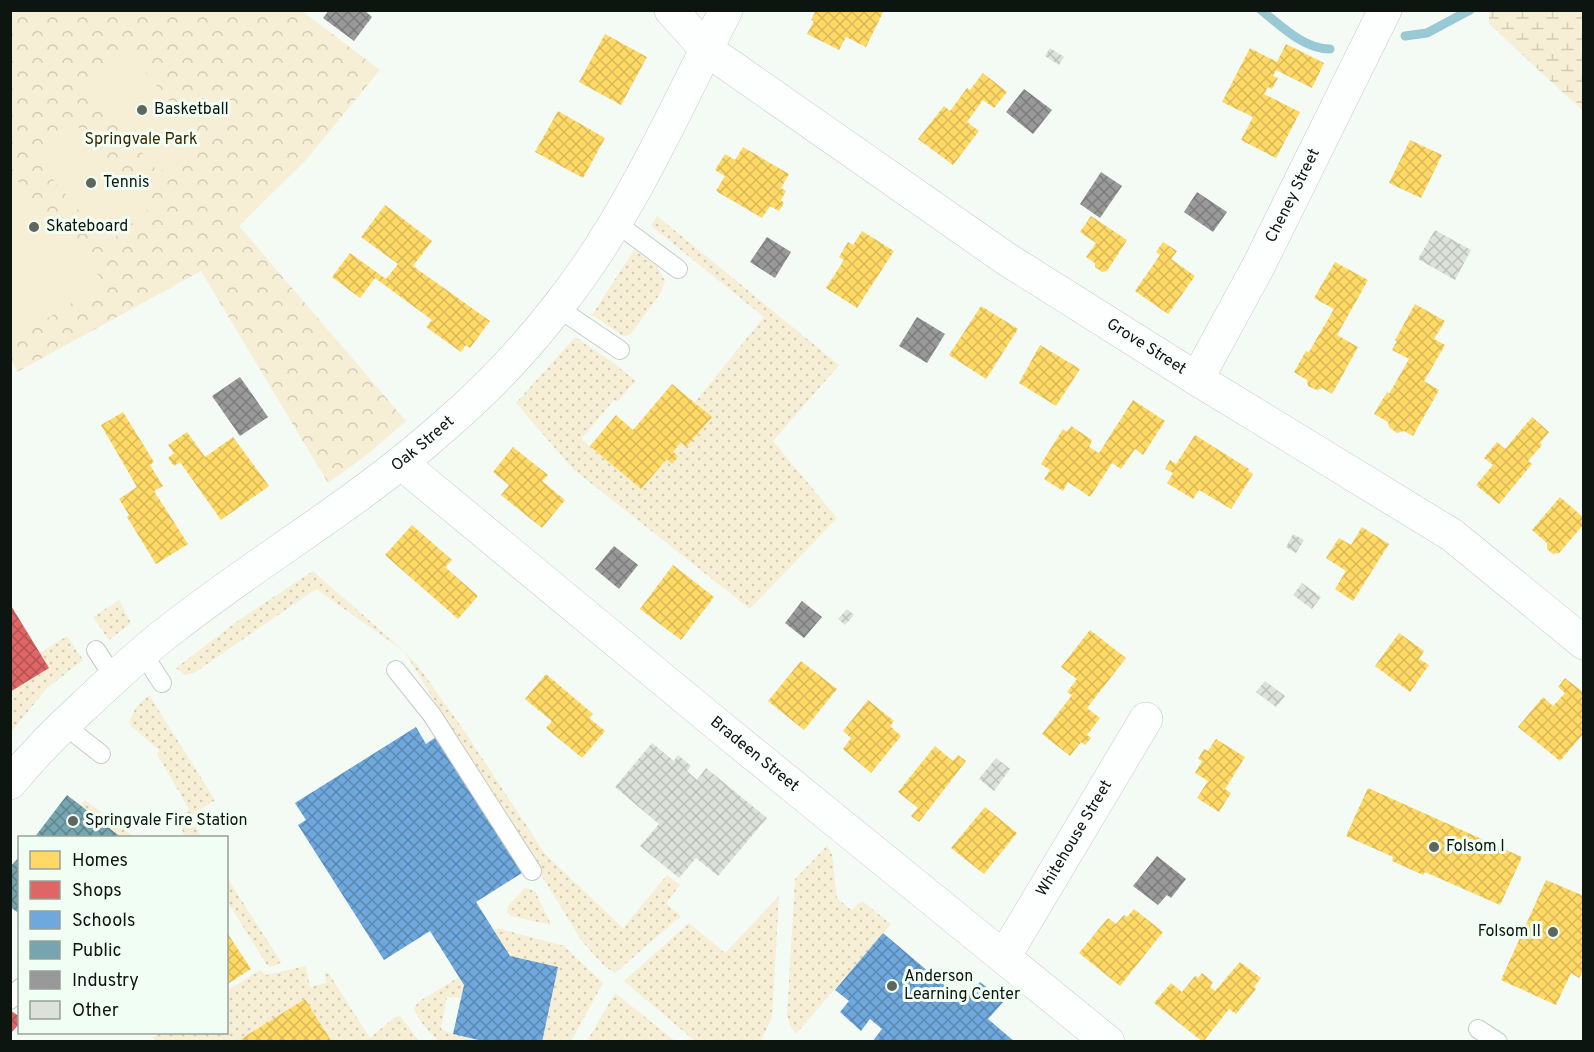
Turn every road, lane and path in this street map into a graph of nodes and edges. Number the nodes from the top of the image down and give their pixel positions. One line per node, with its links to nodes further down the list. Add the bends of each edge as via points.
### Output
1 (671, 10): 4 (street, Grove Street)
2 (726, 10): 4 (street, Oak Street)
3 (1385, 10): 9 (street, Cheney Street, via 1258,267)
4 (706, 49): 5 (street, Oak Street); 9 (street, Grove Street, via 1005,258)
5 (615, 222): 6 (lane); 7 (street, Oak Street)
6 (678, 269)
7 (558, 308): 8 (lane); 10 (street, Oak Street, via 487,387)
8 (620, 350)
9 (1197, 379): 11 (street, Grove Street, via 1452,535)
10 (401, 464): 13 (street, Oak Street); 22 (street, Bradeen Street)
11 (1584, 643)
12 (96, 650): 15 (lane)
13 (142, 652): 15 (street, Oak Street); 16 (lane)
14 (396, 670): 21 (lane, via 432,715)
15 (114, 678): 18 (street, Oak Street)
16 (162, 683)
17 (1146, 719): 22 (street, Whitehouse Street)
18 (64, 725): 19 (lane); 20 (street, Oak Street)
19 (101, 754)
20 (11, 783)
21 (532, 871)
22 (1005, 957): 24 (street, Bradeen Street)
23 (1478, 1029): 25 (lane)
24 (1108, 1041)
25 (1498, 1041)

